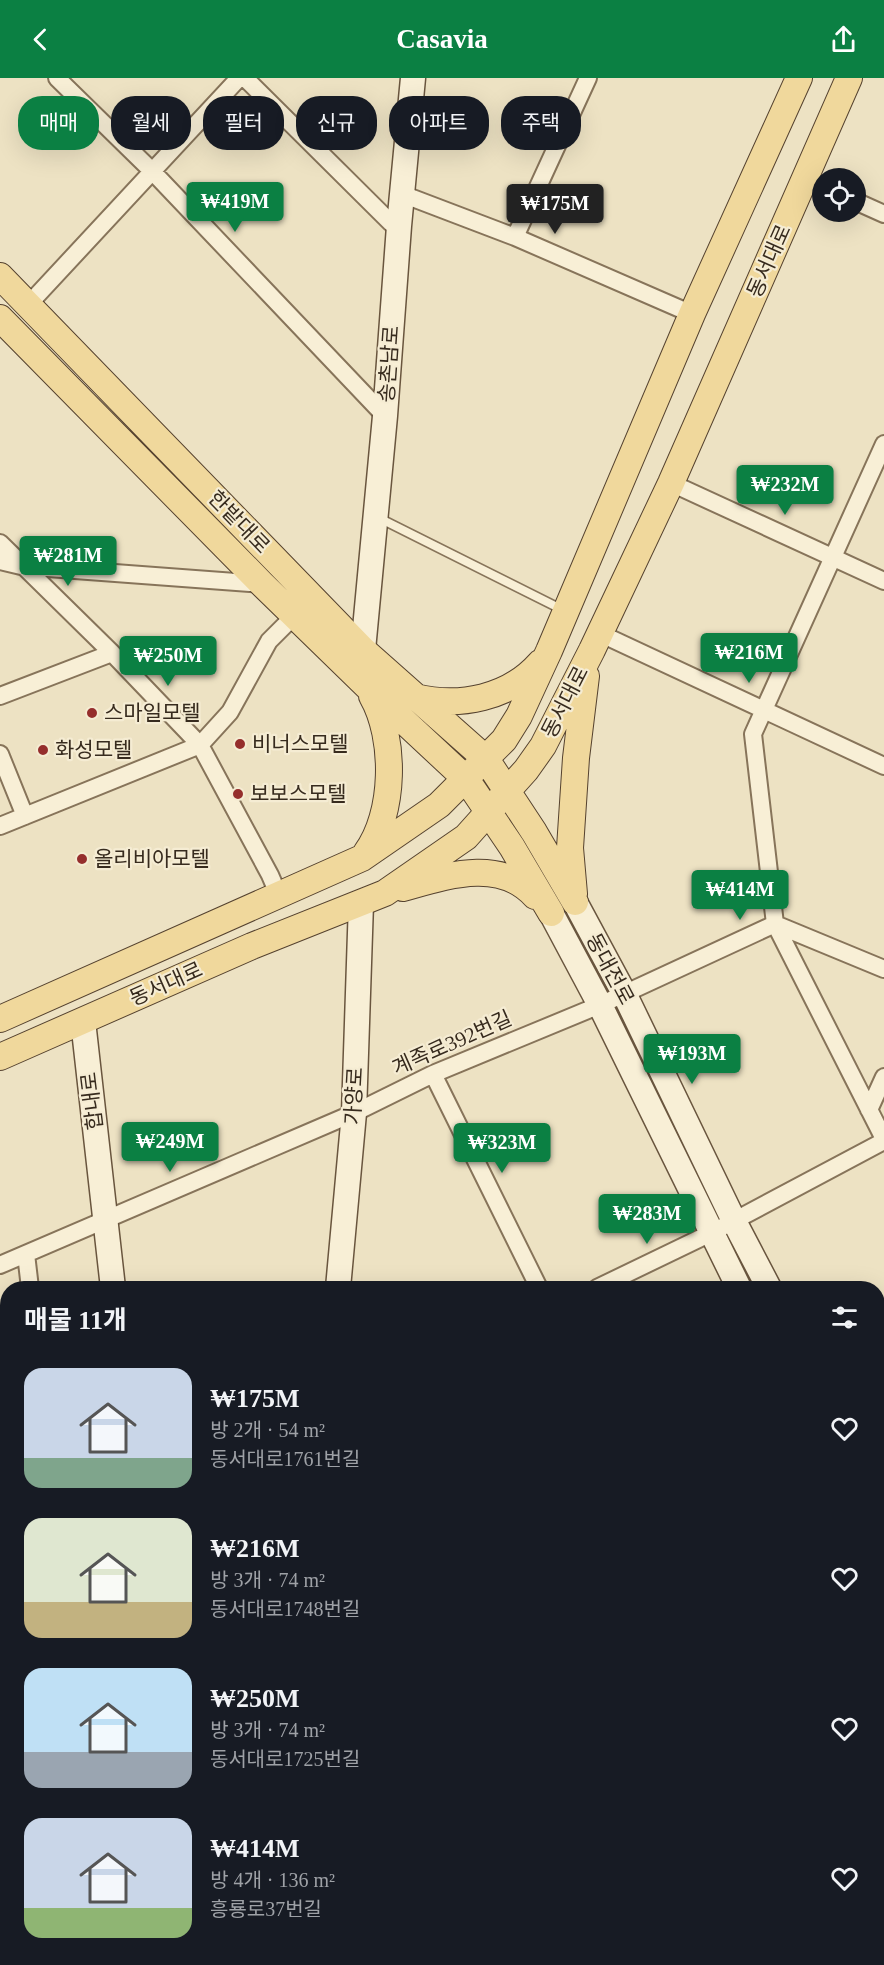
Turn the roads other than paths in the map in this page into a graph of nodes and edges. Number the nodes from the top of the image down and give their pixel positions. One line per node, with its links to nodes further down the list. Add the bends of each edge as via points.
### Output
1 (57, 78): 9 (street)
2 (239, 78): 9 (street)
3 (245, 78): 14 (street, via 391,223)
4 (413, 78): 11 (street, 송촌남로)
5 (588, 78): 15 (street)
6 (799, 78): 18 (main road, 동서대로)
7 (849, 78): 8 (main road, 동서대로)
8 (819, 168)
9 (152, 171): 17 (street); 20 (street)
10 (812, 186): 22 (main road, 동서대로)
11 (402, 194): 14 (street, 송촌남로); 15 (street)
12 (866, 206): 13 (street)
13 (884, 214)
14 (399, 226): 20 (street, 송촌남로)
15 (515, 237): 18 (street)
16 (0, 276): 17 (main road, 한밭대로)
17 (28, 304): 35 (main road, 한밭대로)
18 (692, 314): 32 (main road, 동서대로)
19 (0, 318): 31 (main road, 한밭대로)
20 (385, 416): 23 (street, 송촌남로)
21 (884, 444): 25 (street)
22 (671, 483): 25 (street); 34 (main road, 동서대로)
23 (375, 516): 32 (lane); 35 (street, 송촌남로)
24 (0, 543): 27 (street)
25 (833, 558): 29 (street); 41 (street)
26 (0, 561): 27 (street, 한밭대로)
27 (21, 566): 31 (street, 한밭대로); 37 (street)
28 (884, 569): 29 (street)
29 (860, 570): 30 (street)
30 (884, 581)
31 (262, 584): 33 (main road, 한밭대로)
32 (566, 612): 36 (main road, 동서대로)
33 (294, 616): 38 (main road, 한밭대로); 42 (street, via 269,641 230,712)
34 (596, 642): 41 (street); 47 (main road, 동서대로, via 543,746); 54 (main road, via 584,686 580,721 570,867)
35 (363, 650): 40 (main road, 한밭대로)
36 (549, 651): 40 (main road, via 521,680 491,695 456,701); 44 (main road, 동서대로, via 511,730)
37 (111, 653): 39 (street); 42 (street)
38 (364, 684): 46 (main road, 한밭대로); 51 (main road, via 383,724 389,782 381,826)
39 (0, 696)
40 (416, 697): 44 (main road, 한밭대로)
41 (764, 710): 45 (street); 57 (street, via 753,734)
42 (200, 745): 49 (street); 53 (street)
43 (0, 754): 49 (street)
44 (486, 759): 46 (main road, 동서대로); 47 (main road, 동대전로)
45 (884, 766)
46 (466, 779): 48 (main road, 동대전로); 51 (main road, 동서대로, via 440,805)
47 (507, 792): 48 (main road, 동서대로); 54 (main road, 동대전로)
48 (489, 813): 52 (main road, 동서대로, via 456,845); 56 (main road, 동대전로)
49 (25, 816): 50 (street)
50 (0, 826)
51 (362, 858): 53 (main road, 동서대로)
52 (386, 893): 55 (main road, 동서대로); 56 (main road, via 467,873 502,874 523,884)
53 (279, 896): 61 (main road, 동서대로)
54 (575, 902): 59 (street, 동대전로)
55 (360, 903): 62 (main road, 동서대로); 67 (street, 가양로)
56 (551, 913): 60 (street, 동대전로)
57 (775, 924): 58 (street); 59 (street, 계족로392번길); 66 (street)
58 (884, 969)
59 (624, 993): 60 (street, 계족로392번길); 70 (street, 동대전로)
60 (600, 1005): 64 (street, 계족로392번길); 71 (street, 동대전로)
61 (0, 1019)
62 (82, 1021): 63 (main road, 동서대로); 69 (street, 합내로)
63 (0, 1057)
64 (434, 1074): 67 (street, 계족로392번길); 77 (street)
65 (884, 1077): 66 (street)
66 (869, 1110): 68 (street)
67 (354, 1113): 69 (street, 계족로392번길); 76 (street, 가양로)
68 (884, 1140): 70 (street)
69 (105, 1220): 72 (street, 계족로392번길); 75 (street, 합내로)
70 (734, 1221): 71 (street); 80 (street, 동대전로)
71 (711, 1233): 78 (street); 79 (street, 동대전로)
72 (26, 1254): 73 (street, 계족로392번길); 74 (street)
73 (0, 1265)
74 (29, 1281)
75 (112, 1281)
76 (339, 1281)
77 (536, 1281)
78 (612, 1281)
79 (735, 1281)
80 (766, 1281)

